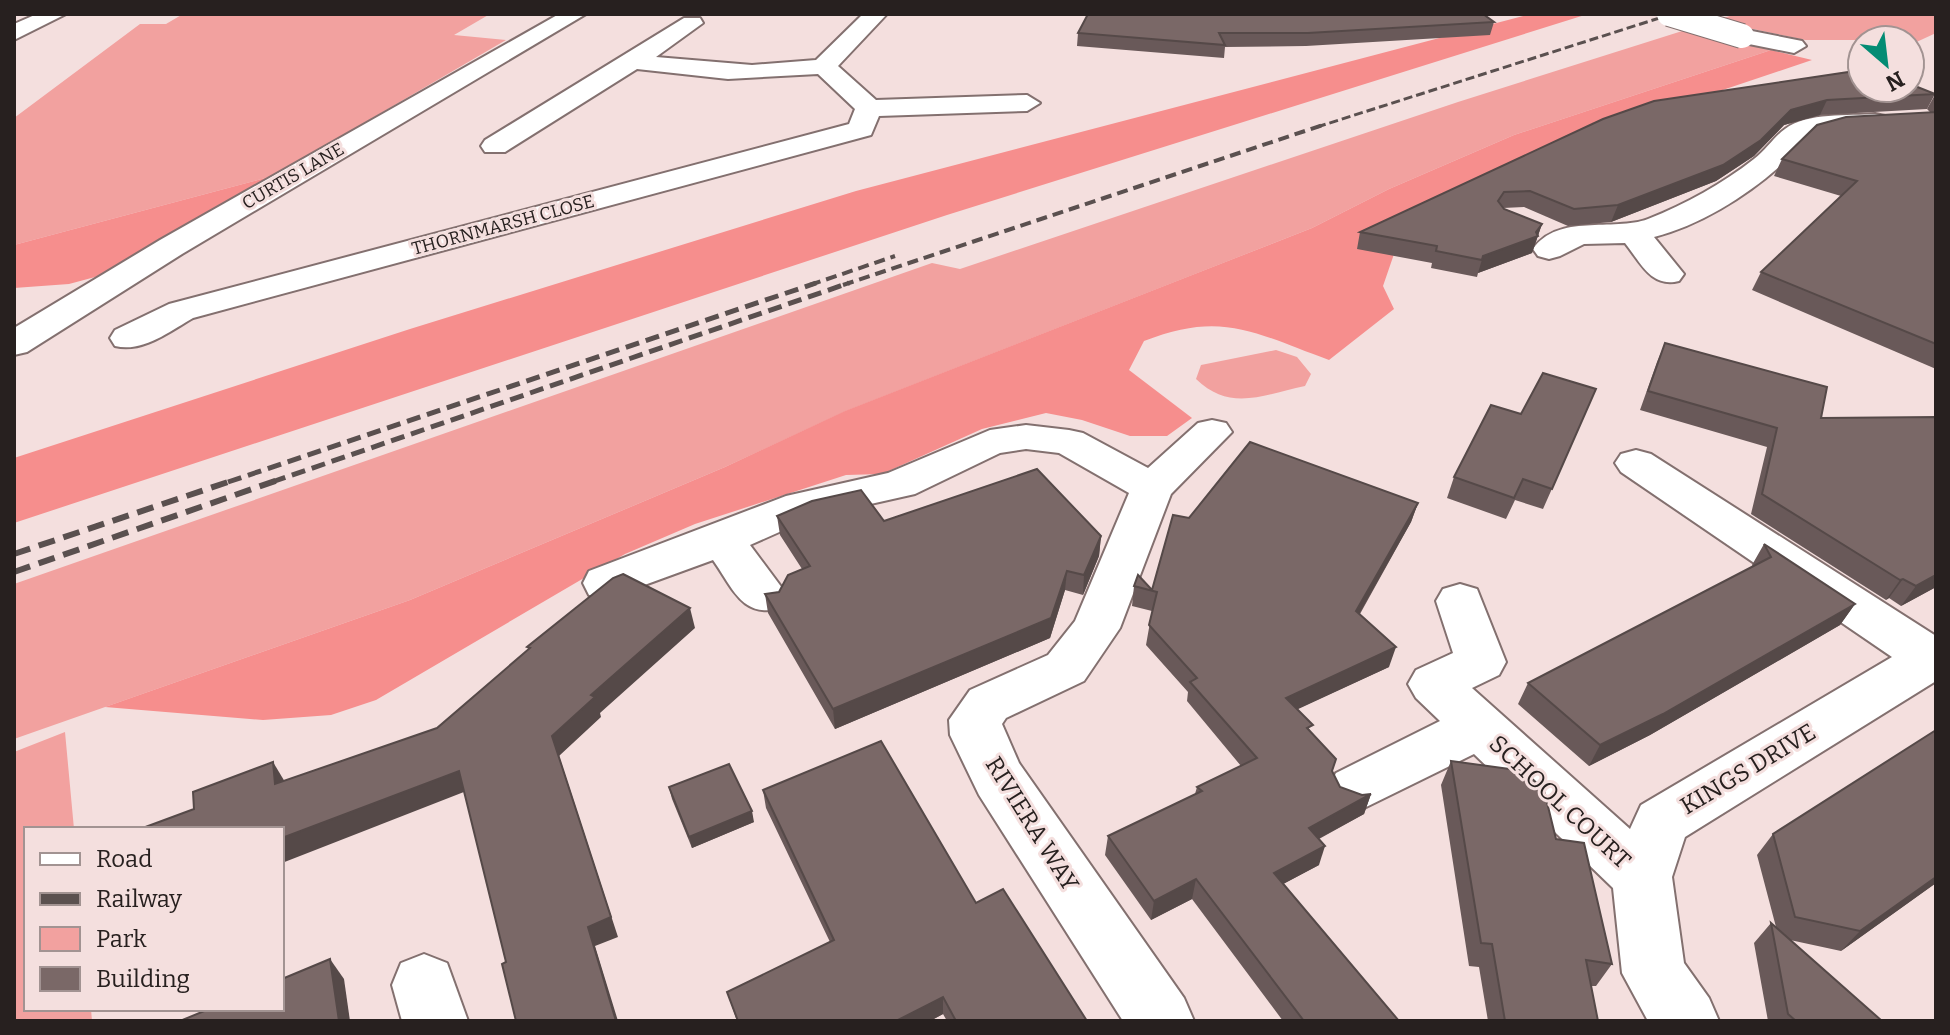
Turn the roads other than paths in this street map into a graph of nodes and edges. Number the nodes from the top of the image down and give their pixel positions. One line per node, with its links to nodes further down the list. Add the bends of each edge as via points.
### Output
1 (55, 14): 6 (street)
2 (575, 14): 18 (street, CURTIS LANE, via 171,247)
3 (876, 14): 9 (street)
4 (1669, 14): 7 (street, bridge)
5 (692, 23): 8 (street)
6 (14, 33)
7 (1794, 46)
8 (633, 61): 9 (street, via 726,74 779,74); 13 (street)
9 (824, 66): 11 (street)
10 (1027, 103): 11 (street)
11 (869, 108): 17 (street, THORNMARSH CLOSE, via 861,129 181,311)
12 (1906, 120): 15 (street, via 1820,126 1795,134 1785,151 1700,208)
13 (495, 146)
14 (1525, 223): 15 (street, via 1557,244 1575,233)
15 (1634, 233): 16 (street)
16 (1667, 274)
17 (128, 338)
18 (14, 344)
19 (1212, 432): 21 (street, RIVIERA WAY)
20 (1636, 463): 26 (street)
21 (1152, 488): 22 (street, via 1069,442 1026,437 990,442 900,484 801,506); 30 (street, RIVIERA WAY, via 1096,628 1066,668 988,704 975,720 999,779)
22 (722, 540): 23 (street); 24 (street)
23 (606, 583)
24 (764, 596)
25 (1460, 601): 27 (street, SCHOOL COURT, via 1481,662 1434,684)
26 (1934, 658): 29 (street, KINGS DRIVE, via 1661,822)
27 (1479, 726): 28 (street, SCHOOL COURT); 29 (street, SCHOOL COURT)
28 (1356, 789)
29 (1642, 877): 31 (street, KINGS DRIVE, via 1654,973)
30 (1161, 1021)
31 (1686, 1021)

